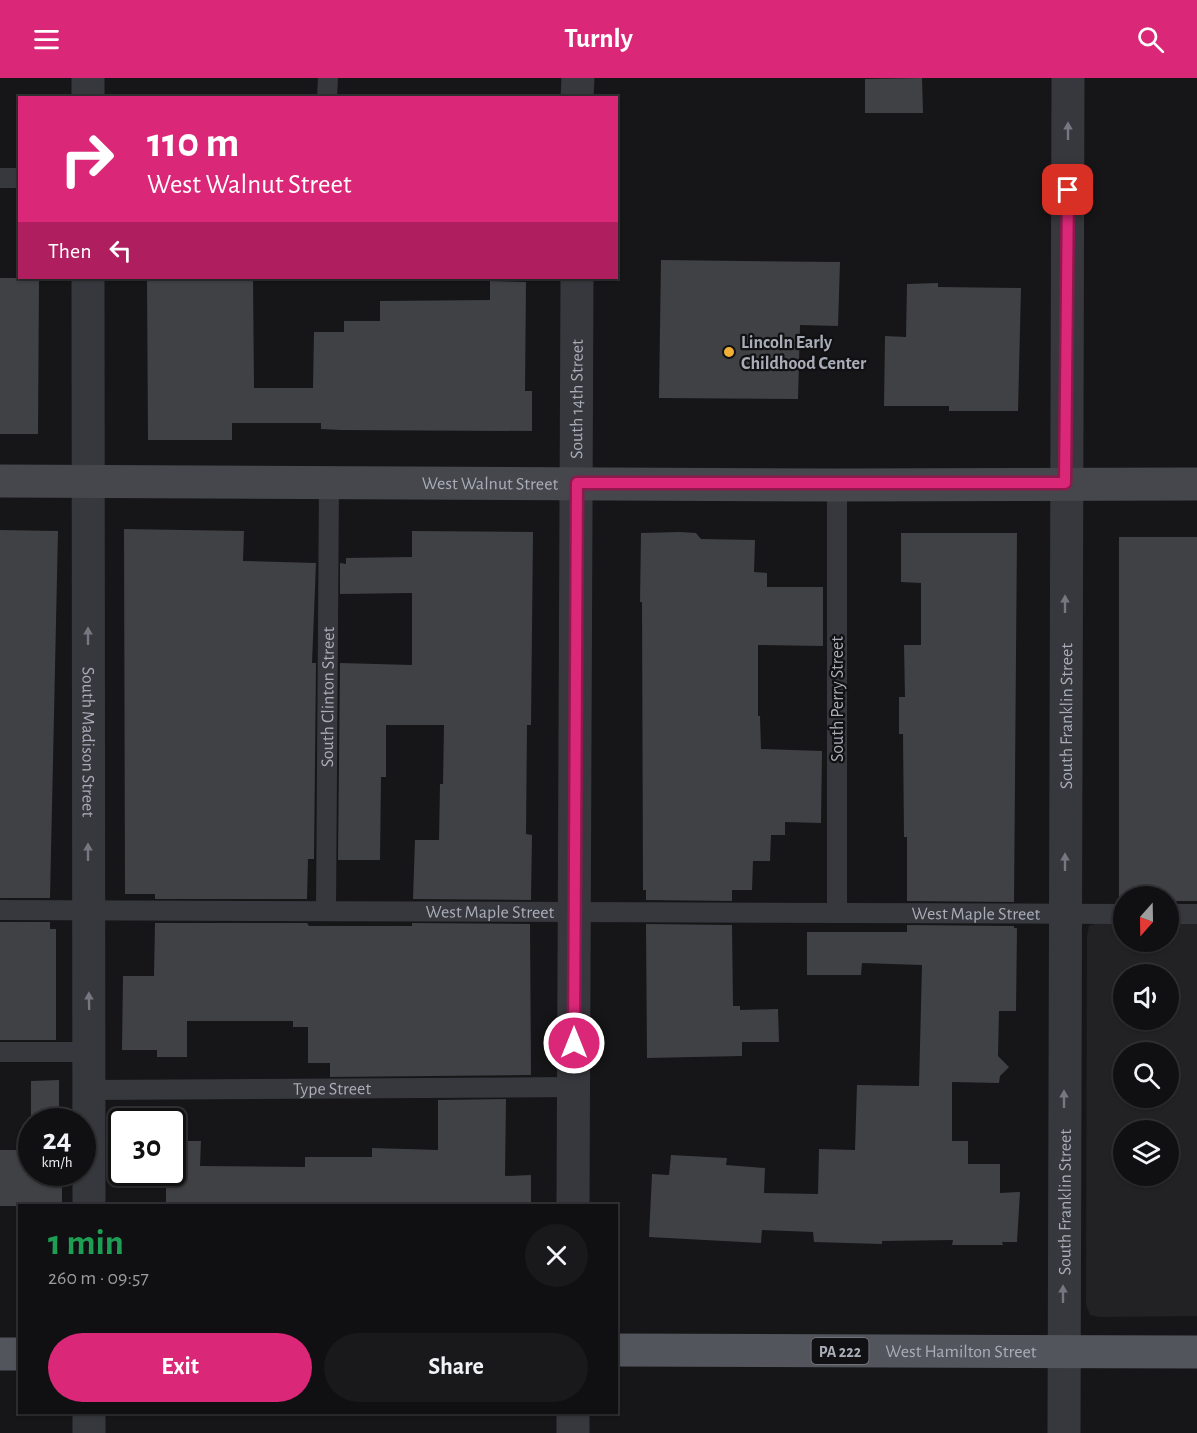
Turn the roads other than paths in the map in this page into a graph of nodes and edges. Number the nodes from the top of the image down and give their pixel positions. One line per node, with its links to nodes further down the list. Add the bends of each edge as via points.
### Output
1 (88, 78): 5 (street)
2 (328, 78): 6 (lane)
3 (578, 78): 7 (street)
4 (1068, 78): 16 (street, South Franklin Street, one-way to 4)
5 (88, 96)
6 (327, 96)
7 (578, 96)
8 (0, 178): 9 (lane)
9 (18, 178)
10 (88, 279): 13 (street, South Madison Street)
11 (577, 279): 15 (street, South 14th Street)
12 (0, 481): 13 (street, West Walnut Street)
13 (88, 482): 14 (street, West Walnut Street); 20 (street, South Madison Street, one-way to 13)
14 (329, 483): 15 (street, West Walnut Street); 21 (lane, South Clinton Street)
15 (577, 483): 17 (street, West Walnut Street); 22 (street, South 14th Street)
16 (1065, 483): 17 (street, West Walnut Street); 18 (street, West Walnut Street); 24 (street, South Franklin Street, one-way to 16)
17 (837, 484): 23 (lane, South Perry Street)
18 (1197, 484)
19 (0, 910): 20 (lane, West Maple Street)
20 (88, 910): 21 (lane, West Maple Street); 29 (street, South Madison Street, one-way to 20)
21 (326, 911): 22 (lane, West Maple Street)
22 (575, 912): 23 (lane, West Maple Street); 30 (street, South 14th Street)
23 (837, 913): 24 (lane, West Maple Street)
24 (1065, 914): 25 (lane, West Maple Street); 36 (street, South Franklin Street, one-way to 24)
25 (1113, 914)
26 (1179, 914): 27 (lane)
27 (1197, 914)
28 (0, 1052): 29 (lane)
29 (89, 1052): 31 (street, South Madison Street)
30 (574, 1087): 31 (lane, Type Street); 33 (street, South 14th Street)
31 (89, 1090): 32 (street, South Madison Street)
32 (89, 1204)
33 (573, 1204)
34 (618, 1350): 36 (main road, West Hamilton Street / PA 222)
35 (1197, 1352): 36 (main road, West Hamilton Street / PA 222)
36 (1063, 1353): 43 (street, South Franklin Street)
37 (0, 1354): 38 (main road)
38 (18, 1354)
39 (89, 1414): 41 (street)
40 (573, 1414): 42 (street)
41 (89, 1433)
42 (573, 1433)
43 (1064, 1433)

